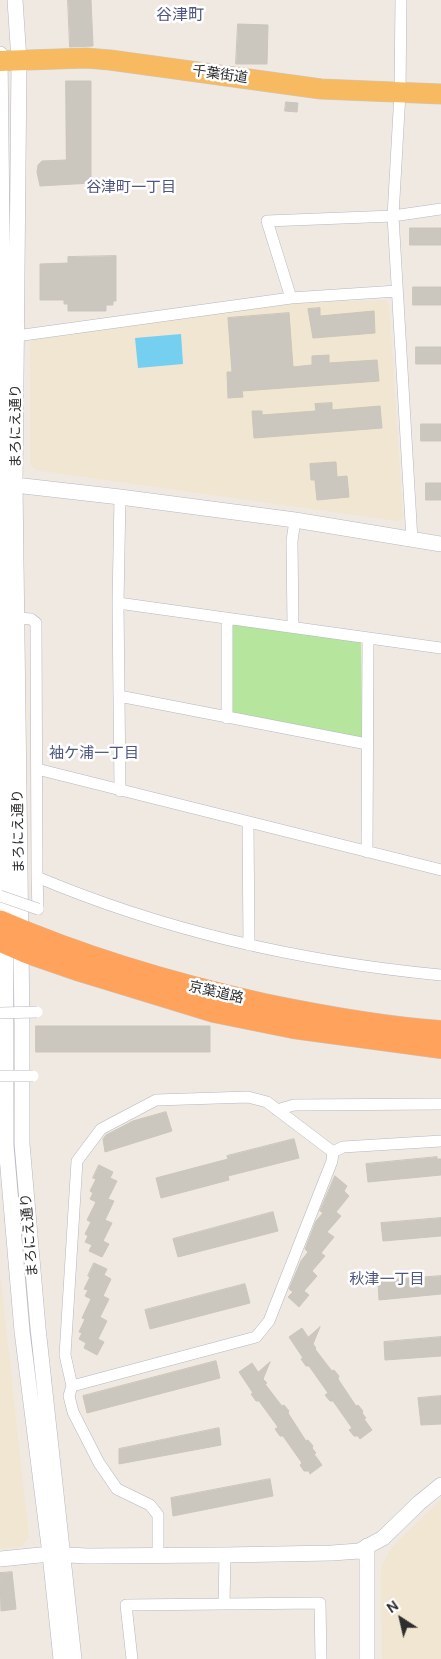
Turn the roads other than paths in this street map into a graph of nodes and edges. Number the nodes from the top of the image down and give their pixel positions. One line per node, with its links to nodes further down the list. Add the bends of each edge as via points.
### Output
1 (15, 0): 4 (street, まろにえ通り)
2 (401, 0): 5 (street)
3 (0, 54): 4 (street, まろにえ通り)
4 (6, 61): 5 (highway, 千葉街道, via 86,58 321,89); 11 (street, まろにえ通り)
5 (400, 93): 6 (highway, 千葉街道); 8 (street)
6 (441, 94)
7 (441, 209): 8 (street)
8 (393, 216): 9 (street); 10 (street, via 266,221)
9 (397, 292): 10 (street); 16 (street)
10 (291, 298): 11 (street)
11 (6, 338): 12 (street, まろにえ通り)
12 (6, 428): 13 (street, まろにえ通り)
13 (10, 484): 14 (street); 19 (street, まろにえ通り)
14 (120, 496): 15 (street); 18 (street)
15 (295, 520): 16 (street); 21 (street, via 292,541)
16 (412, 540): 17 (street)
17 (441, 544)
18 (118, 602): 20 (street); 24 (street)
19 (7, 618): 27 (street, via 31,619 36,623); 34 (street, まろにえ通り)
20 (228, 618): 21 (street); 25 (street)
21 (293, 626): 22 (street)
22 (368, 638): 23 (street); 26 (street)
23 (441, 648)
24 (119, 696): 25 (street); 28 (street)
25 (228, 718): 26 (street)
26 (367, 744): 30 (street)
27 (37, 769): 28 (street); 32 (street)
28 (120, 790): 29 (street)
29 (248, 822): 30 (street); 35 (street)
30 (367, 852): 31 (street)
31 (441, 870)
32 (37, 877): 33 (street, bridge, via 38,909); 35 (street, via 109,904)
33 (0, 896)
34 (9, 935): 39 (highway, 京葉道路, via 215,993 364,1022); 40 (highway, 京葉道路, via 80,971 214,1012 293,1028); 50 (street, まろにえ通り, via 22,1144)
35 (249, 946): 36 (street, via 375,969)
36 (441, 975)
37 (38, 1012): 38 (street, bridge)
38 (0, 1013)
39 (441, 1030)
40 (441, 1048)
41 (0, 1076): 42 (street, bridge)
42 (33, 1076)
43 (441, 1104): 44 (street, via 294,1105)
44 (277, 1110): 46 (street); 47 (street, via 267,1102 248,1097 156,1100 101,1129 77,1161 65,1356)
45 (441, 1141): 46 (street, via 343,1147)
46 (333, 1152): 47 (street, via 332,1162 269,1321 256,1337)
47 (72, 1386): 52 (street, via 69,1396 73,1412 99,1463 117,1489 150,1505 158,1515)
48 (441, 1485): 49 (street, via 383,1538)
49 (368, 1546): 51 (street, via 359,1551 332,1553); 59 (street)
50 (56, 1555): 52 (street); 53 (street); 55 (street, まろにえ通り); 56 (street, まろにえ通り)
51 (225, 1555): 52 (street); 54 (street)
52 (158, 1556)
53 (0, 1559)
54 (224, 1604): 57 (street, via 126,1605); 58 (street, via 320,1603)
55 (61, 1659)
56 (74, 1659)
57 (132, 1659)
58 (321, 1659)
59 (367, 1659)

